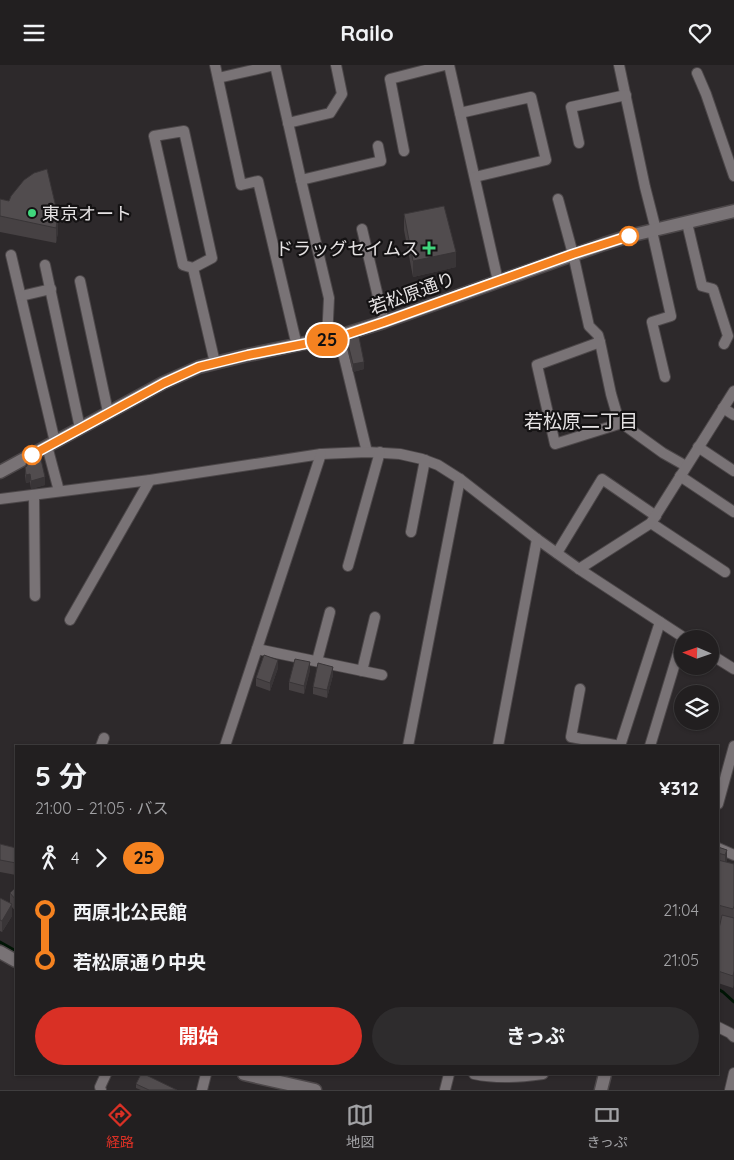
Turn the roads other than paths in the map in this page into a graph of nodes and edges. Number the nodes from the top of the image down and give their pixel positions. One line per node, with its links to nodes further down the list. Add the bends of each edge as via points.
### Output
1 (215, 65): 8 (street)
2 (276, 65): 8 (street); 11 (street)
3 (336, 65): 11 (street, via 342,94 330,113)
4 (445, 65): 14 (street, via 390,79)
5 (449, 65): 10 (street)
6 (619, 65): 9 (street)
7 (697, 73): 15 (street)
8 (218, 78): 35 (street, via 241,185 258,181)
9 (626, 95): 12 (street, via 571,107); 22 (street)
10 (460, 113): 16 (street); 16 (street, via 531,97 546,160)
11 (288, 123): 17 (street)
12 (579, 143)
13 (378, 146): 17 (street, via 381,161)
14 (404, 151)
15 (734, 176)
16 (474, 177): 28 (street)
17 (301, 180): 32 (street, via 329,298)
18 (558, 199): 23 (street)
19 (734, 211): 20 (street, 若松原通り)
20 (687, 223): 22 (street, 若松原通り); 34 (street, via 702,286 713,289 728,336)
21 (362, 229): 31 (street)
22 (654, 230): 23 (street, 若松原通り); 37 (street, via 672,316 652,322)
23 (573, 254): 28 (street, 若松原通り); 33 (street, via 589,327 598,335)
24 (11, 255): 30 (street)
25 (45, 265): 29 (street)
26 (193, 268): 26 (street, via 184,265 154,137 184,131 212,258); 36 (street)
27 (80, 281): 40 (street)
28 (498, 281): 31 (street, 若松原通り)
29 (51, 289): 30 (street); 43 (street)
30 (21, 296): 44 (street)
31 (384, 322): 32 (street, 若松原通り)
32 (333, 338): 35 (street, 若松原通り); 46 (street)
33 (600, 342): 42 (street, via 611,394); 42 (street, via 537,365 555,444)
34 (724, 344)
35 (297, 346): 36 (street, 若松原通り)
36 (215, 363): 40 (street, 若松原通り, via 164,383)
37 (665, 377)
38 (734, 391): 39 (street)
39 (723, 408): 41 (street); 45 (street)
40 (108, 412): 43 (street, 若松原通り)
41 (734, 415)
42 (622, 423): 50 (street)
43 (80, 428): 44 (street, 若松原通り)
44 (51, 444): 52 (street, 若松原通り); 56 (street)
45 (698, 447): 50 (street); 51 (street)
46 (367, 452): 47 (street); 48 (street)
47 (380, 453): 49 (street, via 400,454); 64 (street)
48 (321, 454): 55 (street); 73 (street)
49 (425, 461): 54 (street); 61 (street)
50 (686, 466): 53 (street)
51 (734, 471)
52 (0, 472)
53 (680, 475): 59 (street); 60 (street)
54 (460, 479): 62 (street); 83 (street)
55 (150, 480): 56 (street); 70 (street)
56 (59, 491): 57 (street)
57 (34, 495): 58 (street); 67 (street)
58 (0, 499)
59 (734, 512)
60 (653, 519): 63 (street, via 602,479); 65 (street); 66 (street)
61 (410, 532)
62 (537, 539): 63 (street); 84 (street)
63 (556, 553): 65 (street)
64 (348, 566)
65 (579, 569): 71 (street)
66 (724, 572)
67 (35, 596)
68 (330, 612): 75 (street)
69 (375, 617): 78 (street)
70 (70, 620)
71 (660, 622): 72 (street); 81 (street, via 620,745)
72 (674, 632)
73 (257, 649): 75 (street); 82 (street)
74 (719, 660): 76 (street)
75 (317, 661): 78 (street)
76 (734, 669)
77 (674, 670): 85 (street)
78 (362, 671): 79 (street)
79 (382, 675)
80 (580, 689): 81 (street, via 571,737)
81 (579, 742)
82 (225, 745)
83 (408, 745)
84 (498, 745)
85 (650, 745)
86 (734, 746): 87 (street)
87 (719, 800)
88 (719, 848): 89 (street)
89 (734, 855)
90 (0, 952): 91 (street)
91 (15, 960)
92 (719, 1028): 93 (street)
93 (734, 1037)
94 (734, 1073): 108 (street)
95 (106, 1075): 103 (street)
96 (206, 1075): 104 (street)
97 (253, 1075): 102 (street)
98 (448, 1075): 106 (street)
99 (480, 1075): 100 (street)
100 (533, 1075)
101 (605, 1075): 107 (street)
102 (291, 1079): 105 (street)
103 (101, 1090)
104 (202, 1090)
105 (315, 1090)
106 (445, 1090)
107 (601, 1090)
108 (730, 1090)

